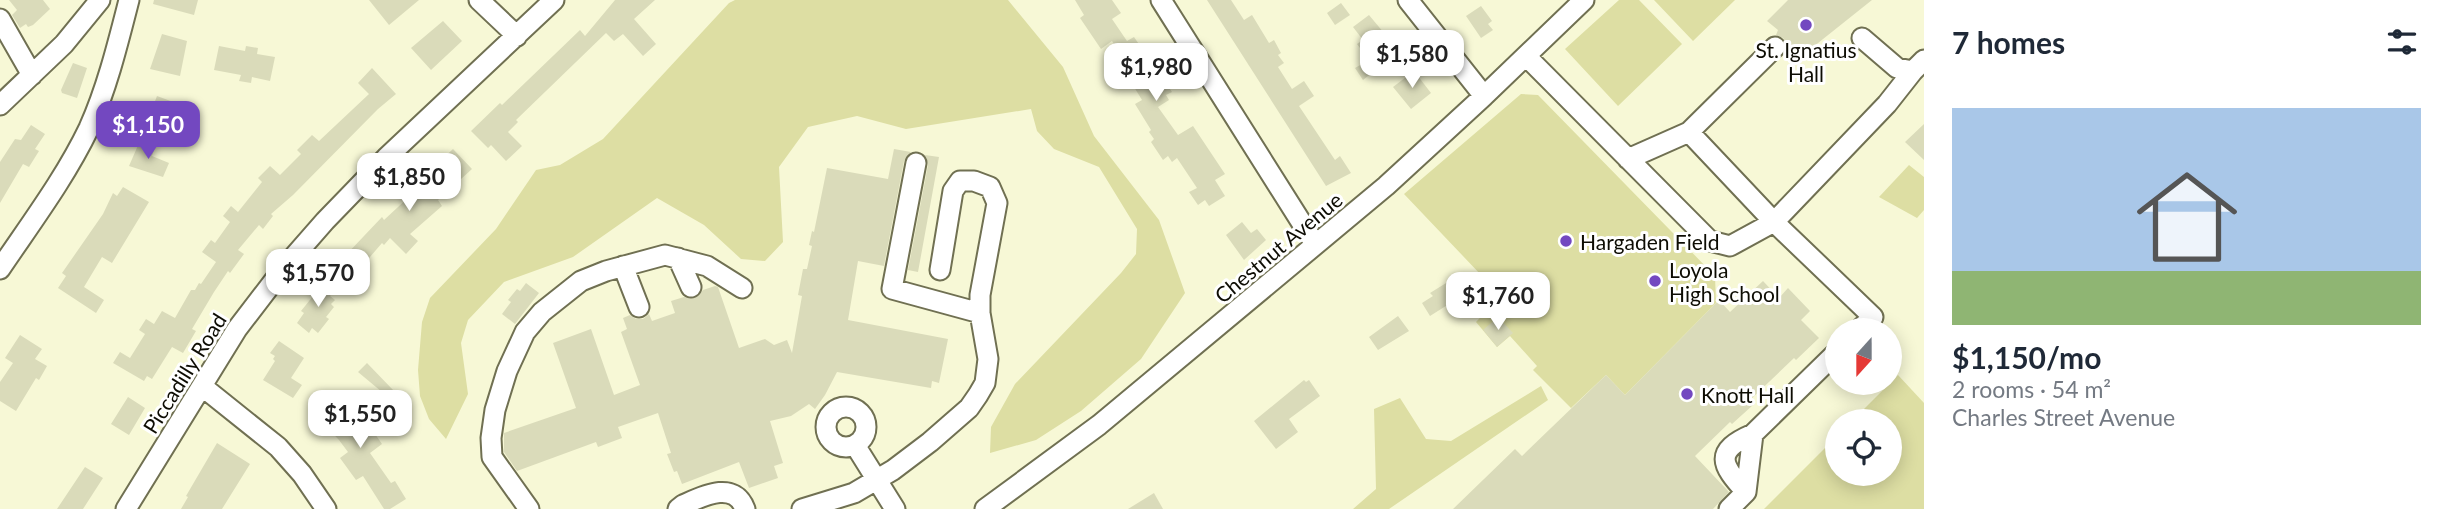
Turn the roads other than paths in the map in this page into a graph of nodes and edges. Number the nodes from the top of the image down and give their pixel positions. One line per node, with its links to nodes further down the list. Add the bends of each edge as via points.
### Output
1 (100, 0): 14 (street)
2 (129, 0): 24 (street, via 89,126 56,186)
3 (479, 0): 9 (street)
4 (554, 0): 9 (street, Piccadilly Road)
5 (1161, 0): 21 (street)
6 (1408, 0): 15 (street)
7 (1584, 0): 12 (street, Chestnut Avenue)
8 (0, 19): 14 (street)
9 (517, 36): 32 (street, Piccadilly Road, via 325,221 237,329)
10 (1862, 38): 13 (street, via 1897,68)
11 (1775, 47): 17 (street)
12 (1525, 56): 15 (street, Chestnut Avenue); 18 (street)
13 (1918, 66): 20 (street)
14 (32, 75): 16 (street)
15 (1484, 96): 21 (street, Chestnut Avenue)
16 (0, 105)
17 (1689, 132): 18 (street); 20 (street)
18 (1628, 159): 20 (street, via 1710,241 1730,246)
19 (916, 163): 29 (street, via 892,289)
20 (1774, 222): 30 (street)
21 (1315, 244): 42 (street, Chestnut Avenue, via 1099,425)
22 (678, 258): 23 (street, via 665,255); 26 (street); 27 (street, via 707,266)
23 (622, 266): 28 (street); 37 (street, via 581,281 542,312 525,332 507,372 490,448)
24 (0, 269)
25 (940, 270): 29 (street, via 953,191 960,181 990,187 997,203)
26 (691, 287)
27 (742, 288)
28 (639, 307)
29 (980, 313): 34 (street, via 988,359 985,383 978,395 930,442)
30 (1871, 318)
31 (1825, 364): 43 (street, via 1753,434 1746,492)
32 (203, 387): 35 (street, Piccadilly Road); 36 (street, via 278,447)
33 (855, 445): 34 (street)
34 (876, 480): 40 (street, via 854,493); 41 (street)
35 (126, 509)
36 (326, 509)
37 (529, 509)
38 (678, 509): 39 (street, via 715,493 734,494)
39 (745, 509)
40 (802, 509)
41 (895, 509)
42 (985, 509)
43 (1729, 509)

